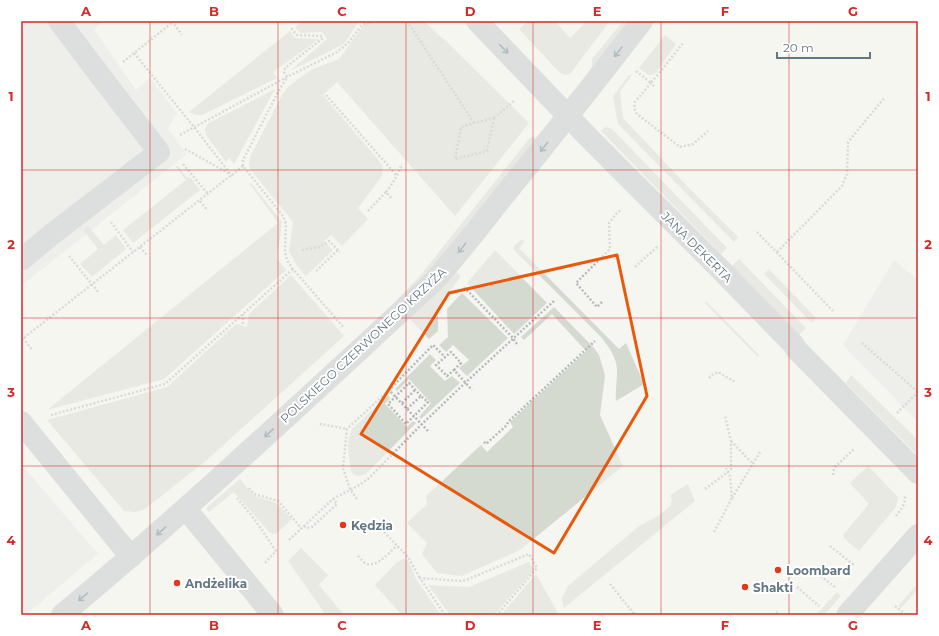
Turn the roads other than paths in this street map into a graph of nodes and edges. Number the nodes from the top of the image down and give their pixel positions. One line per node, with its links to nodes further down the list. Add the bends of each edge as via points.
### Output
1 (59, 21): 5 (street, via 159,152)
2 (477, 21): 4 (street, JANA DEKERTA, one-way to 4)
3 (642, 21): 4 (street, POLSKIEGO CZERWONEGO KRZYŻA, one-way to 4)
4 (568, 117): 7 (street, JANA DEKERTA); 8 (street, POLSKIEGO CZERWONEGO KRZYŻA, one-way to 8, via 432,283)
5 (21, 260)
6 (21, 422): 10 (street)
7 (918, 473)
8 (186, 508): 10 (street, POLSKIEGO CZERWONEGO KRZYŻA, one-way to 10); 12 (street)
9 (918, 535): 13 (street)
10 (131, 557): 11 (street, POLSKIEGO CZERWONEGO KRZYŻA, one-way to 11)
11 (62, 615)
12 (273, 615)
13 (847, 615)

